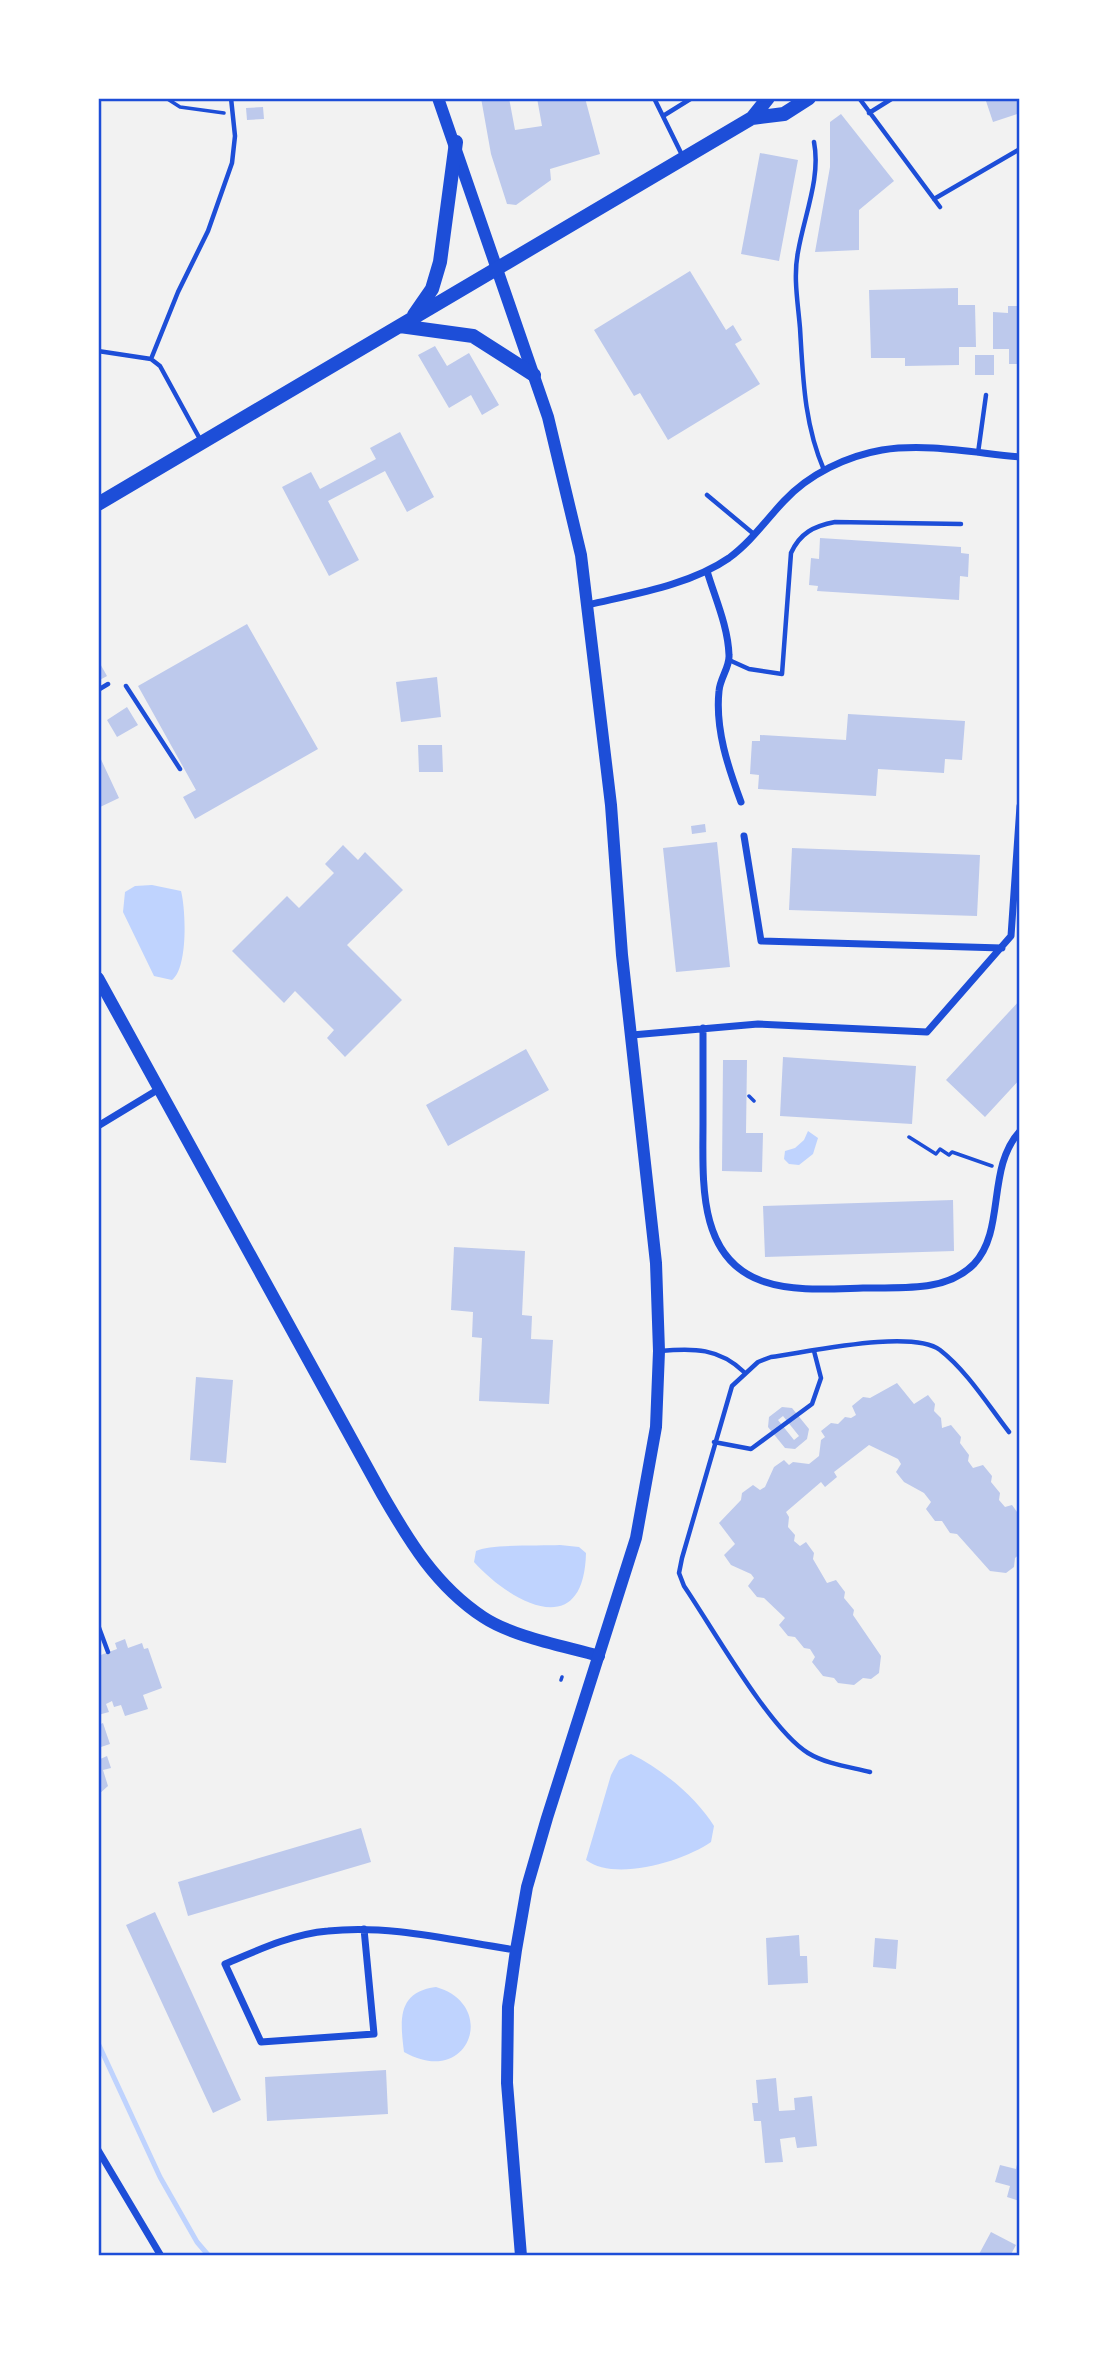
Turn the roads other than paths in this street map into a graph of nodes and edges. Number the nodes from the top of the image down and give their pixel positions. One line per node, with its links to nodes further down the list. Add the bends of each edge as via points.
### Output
1 (231, 98): 21 (lane, via 232,163)
2 (438, 98): 12 (main road)
3 (654, 98): 10 (lane)
4 (692, 98): 10 (lane)
5 (768, 98): 11 (main road)
6 (809, 98): 11 (main road, via 784,114)
7 (859, 98): 9 (lane)
8 (893, 98): 9 (lane)
9 (869, 113): 16 (lane)
10 (663, 116): 15 (lane)
11 (752, 118): 15 (main road)
12 (456, 142): 18 (main road); 19 (main road, via 438,268 432,289)
13 (814, 142): 27 (lane, via 815,173 797,255 796,288 806,417)
14 (1020, 149): 16 (lane)
15 (684, 158): 18 (main road)
16 (934, 199): 17 (lane)
17 (940, 207)
18 (497, 268): 19 (main road); 22 (main road)
19 (405, 323): 22 (main road, via 473,336); 24 (main road)
20 (98, 351): 21 (lane)
21 (152, 359): 24 (lane, via 166,374)
22 (534, 375): 33 (main road, via 559,457)
23 (986, 395): 25 (lane)
24 (201, 442): 29 (main road)
25 (978, 453): 26 (street); 27 (street, via 881,450)
26 (1020, 457)
27 (824, 470): 31 (street, via 787,498)
28 (707, 495): 31 (lane)
29 (98, 504)
30 (961, 524): 34 (lane, via 817,525 798,539 791,553 782,674 749,669)
31 (756, 535): 32 (street)
32 (707, 571): 33 (street); 34 (street, via 725,629)
33 (588, 605): 45 (main road)
34 (729, 660): 39 (street, via 722,676 719,709 725,758)
35 (108, 684): 37 (lane)
36 (126, 686): 38 (lane)
37 (98, 690)
38 (180, 769)
39 (741, 802)
40 (1020, 806): 42 (street, via 1011,936)
41 (744, 836): 42 (street, via 761,941)
42 (1002, 948): 44 (street, via 927,1031 758,1024)
43 (98, 978): 46 (main road)
44 (704, 1028): 45 (street); 48 (street, via 705,1205 720,1247 747,1274 762,1281 804,1289 926,1287 962,1273 984,1249 1003,1156)
45 (632, 1035): 49 (main road, via 656,1263)
46 (159, 1090): 47 (street); 56 (main road, via 382,1494 431,1572 484,1618)
47 (98, 1126)
48 (1020, 1130)
49 (659, 1351): 51 (lane, via 710,1351 730,1359); 56 (main road, via 648,1485)
50 (814, 1351): 51 (lane, via 771,1357); 52 (lane, via 903,1339 925,1343 951,1360); 53 (lane, via 821,1378 811,1404 751,1449)
51 (744, 1372): 53 (lane, via 732,1386)
52 (1009, 1432)
53 (714, 1442): 57 (lane, via 682,1558 684,1586 793,1742 810,1754)
54 (98, 1625): 55 (lane)
55 (108, 1652)
56 (599, 1657): 59 (main road, via 537,1852)
57 (870, 1772)
58 (364, 1929): 58 (street, via 289,1939 225,1964 261,2042 374,2034); 59 (street)
59 (516, 1950): 62 (main road, via 508,2007 508,2084)
60 (98, 2150): 61 (street)
61 (161, 2256)
62 (520, 2256)

